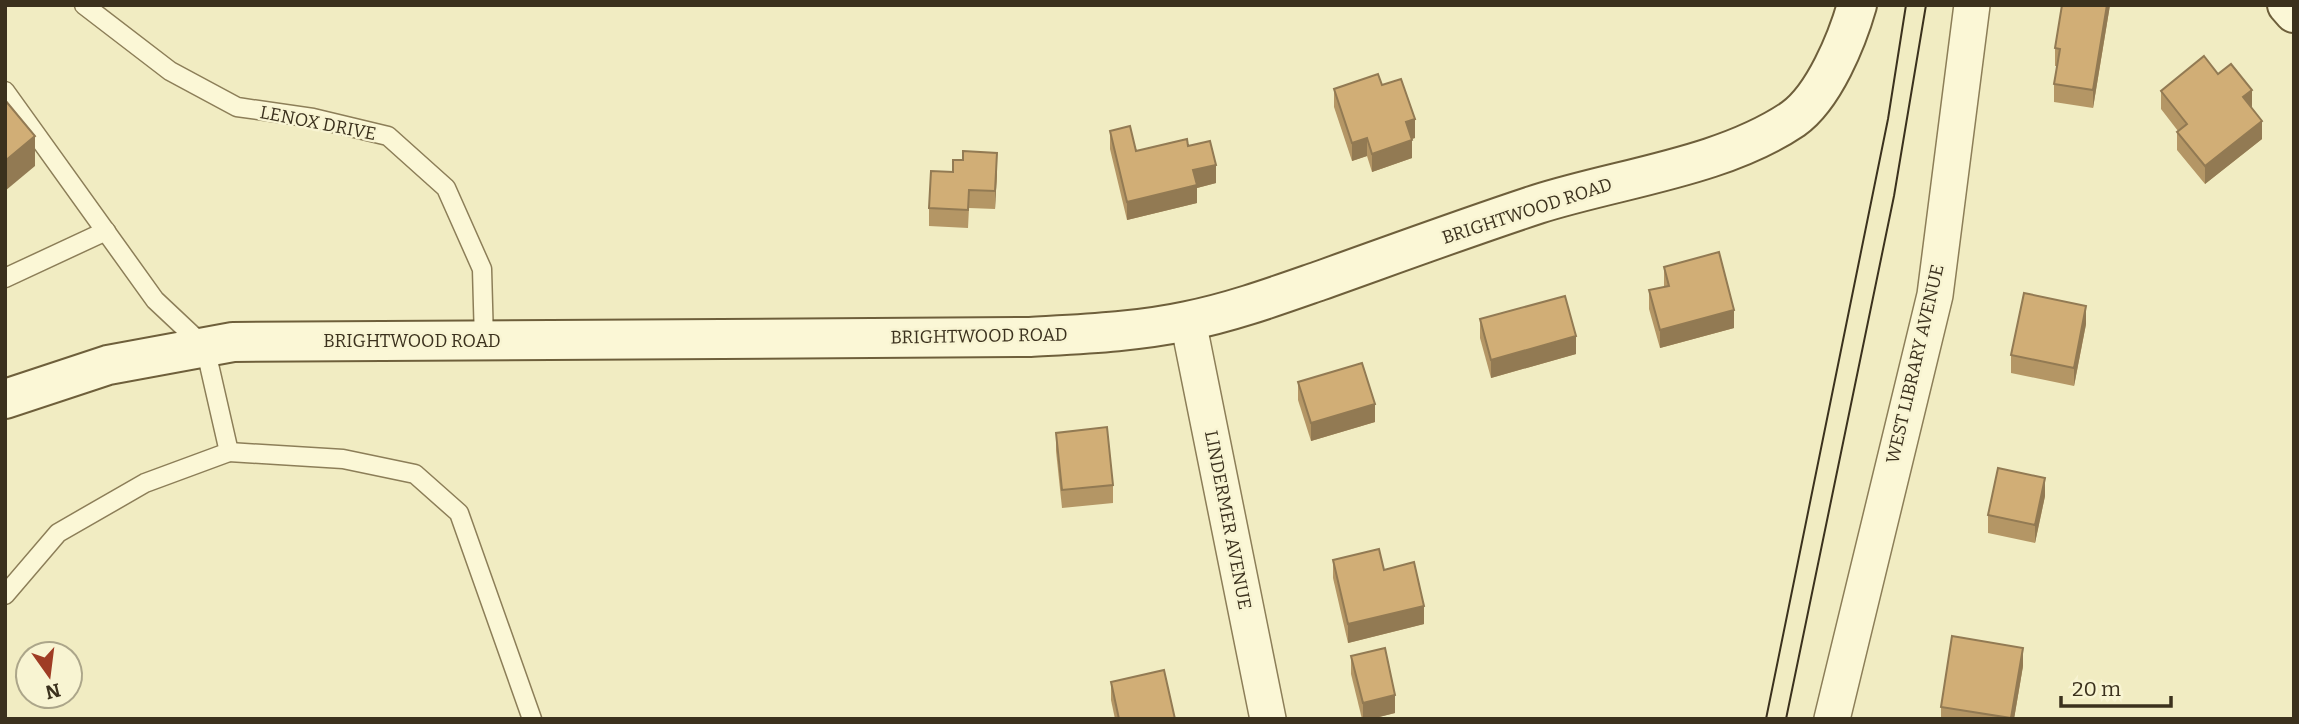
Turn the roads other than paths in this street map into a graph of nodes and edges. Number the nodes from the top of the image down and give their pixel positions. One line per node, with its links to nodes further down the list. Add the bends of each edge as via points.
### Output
1 (84, 5): 10 (lane, LENOX DRIVE, via 170,71 237,107 313,118 388,136 446,188 482,269)
2 (1857, 5): 9 (street, BRIGHTWOOD ROAD, via 1843,50 1827,78 1796,117 1765,135 1730,150 1539,204 1260,301)
3 (1972, 5): 17 (street, WEST LIBRARY AVENUE, via 1935,295)
4 (2287, 5): 5 (street)
5 (2294, 13)
6 (5, 91): 7 (lane)
7 (106, 231): 8 (lane); 11 (lane, via 155,300)
8 (5, 278)
9 (1188, 321): 10 (street, BRIGHTWOOD ROAD, via 1030,337); 16 (street, LINDERMER AVENUE)
10 (484, 341): 11 (street, BRIGHTWOOD ROAD, via 233,342)
11 (205, 347): 12 (street, BRIGHTWOOD ROAD, via 108,365); 13 (lane)
12 (5, 399)
13 (229, 452): 14 (lane, via 145,483 58,533); 15 (lane, via 343,459 415,474 459,513)
14 (5, 595)
15 (532, 719)
16 (1268, 719)
17 (1832, 719)

